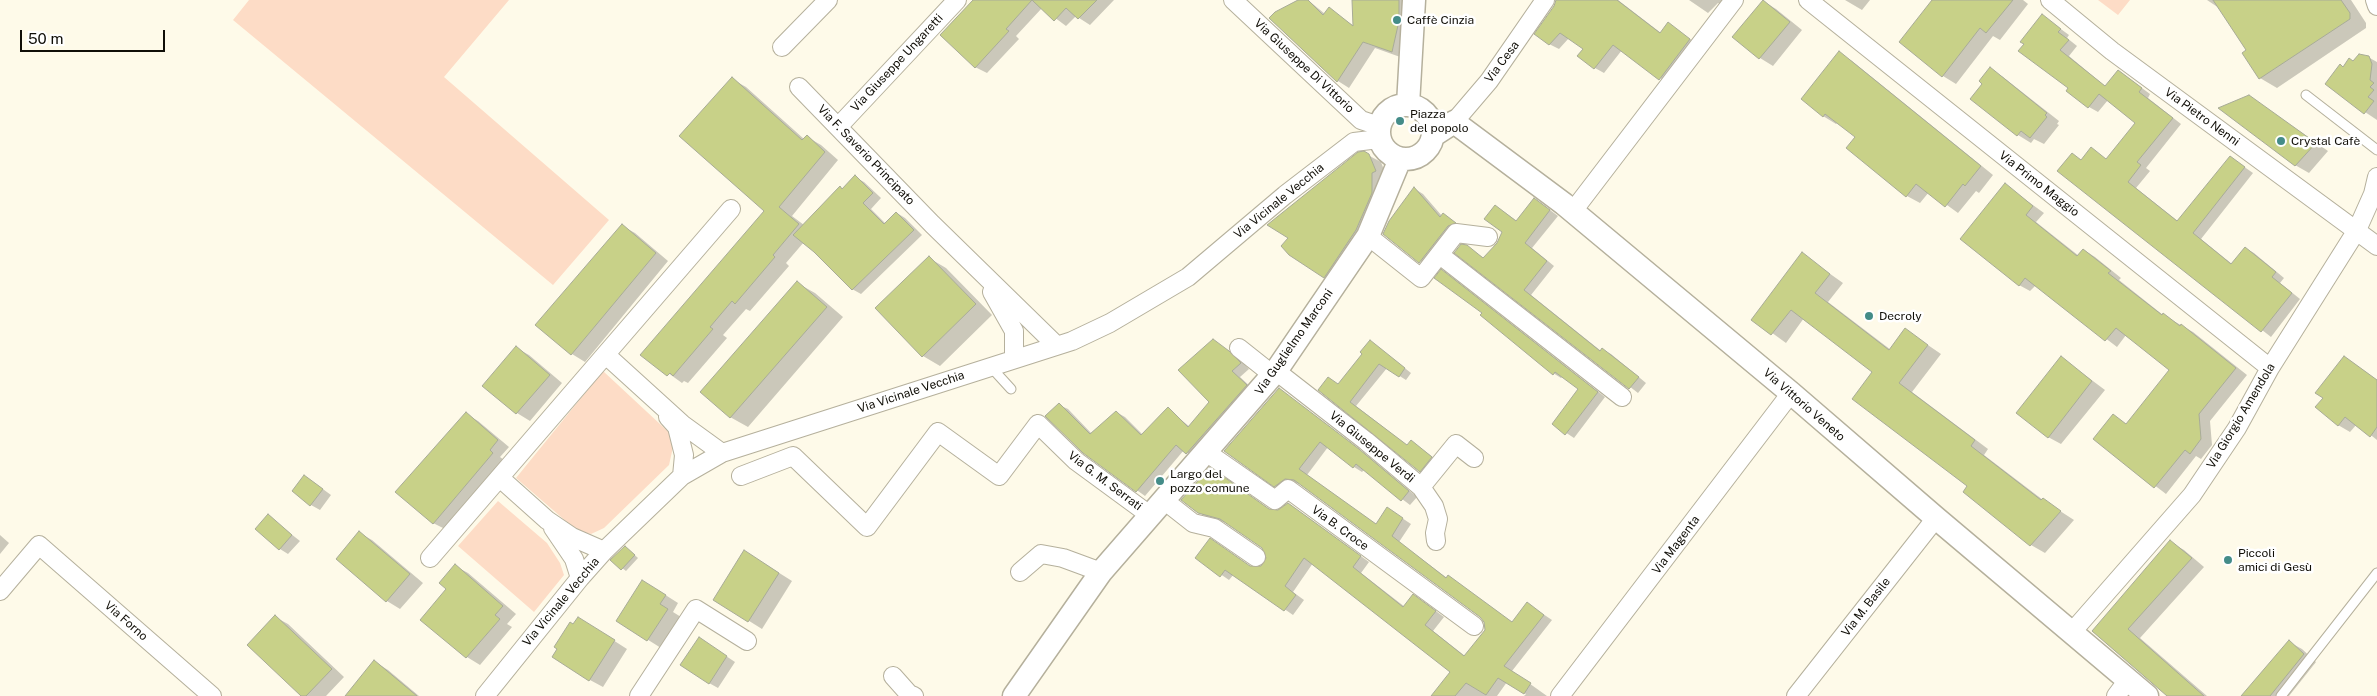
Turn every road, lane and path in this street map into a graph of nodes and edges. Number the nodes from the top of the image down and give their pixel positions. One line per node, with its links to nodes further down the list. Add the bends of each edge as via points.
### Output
1 (828, 0): 11 (street)
2 (957, 0): 16 (street, Via Giuseppe Ungaretti)
3 (1233, 0): 17 (street, Via Giuseppe Di Vittorio, via 1361,120)
4 (1414, 0): 14 (street)
5 (1545, 0): 15 (street, Via Cesa, via 1489,81)
6 (1734, 0): 23 (street)
7 (1808, 0): 35 (street, Via Primo Maggio)
8 (2050, 0): 25 (street, Via Pietro Nenni, via 2112,51)
9 (2375, 0): 10 (street)
10 (2377, 6)
11 (782, 47)
12 (799, 86): 16 (street, Via F. Saverio Principato)
13 (2306, 95): 19 (lane)
14 (1408, 105): 17 (street, via 1393,108 1382,119); 18 (street, via 1430,118)
15 (1454, 122): 18 (street); 23 (street, Via Vittorio Veneto)
16 (838, 127): 24 (street, Via F. Saverio Principato)
17 (1379, 132): 20 (street, via 1383,148); 30 (street, Via Vicinale Vecchia, via 1354,142 1188,277 1110,323)
18 (1434, 135): 20 (street, via 1422,155 1412,160)
19 (2377, 150)
20 (1400, 159): 26 (street, Via Guglielmo Marconi)
21 (2377, 177): 25 (street, Via Giorgio Amendola)
22 (731, 209): 32 (street)
23 (1573, 211): 38 (street, Via Vittorio Veneto)
24 (932, 224): 30 (street); 33 (street, via 992,292 1014,332)
25 (2357, 230): 28 (street, Via Pietro Nenni); 35 (street, Via Giorgio Amendola)
26 (1368, 236): 29 (street, via 1421,278); 36 (street, Via Guglielmo Marconi)
27 (1488, 237): 29 (street, via 1456,233)
28 (2377, 246)
29 (1440, 255): 40 (street)
30 (1056, 345): 33 (street, Via Vicinale Vecchia)
31 (1239, 348): 36 (street, Via Giuseppe Verdi)
32 (606, 355): 39 (street); 46 (street)
33 (1014, 358): 34 (street, Via Vicinale Vecchia)
34 (990, 366): 37 (lane); 42 (street, Via Vicinale Vecchia)
35 (2270, 368): 61 (street, Via Giorgio Amendola, via 2237,428 2192,495)
36 (1275, 373): 41 (street, Via Guglielmo Marconi); 47 (street, Via Giuseppe Verdi, via 1366,441)
37 (1011, 390)
38 (1791, 393): 49 (street, Via Vittorio Veneto); 70 (street, Via Magenta)
39 (649, 396): 42 (street); 44 (street, via 676,427 684,455)
40 (1622, 397)
41 (1206, 452): 48 (street, Via Guglielmo Marconi); 60 (street, Via B. Croce, via 1275,500 1288,489)
42 (722, 453): 44 (street, Via Vicinale Vecchia)
43 (1474, 458): 47 (street, via 1456,444)
44 (682, 476): 52 (street, Via Vicinale Vecchia)
45 (741, 476): 48 (street, Via G. M. Serrati, via 793,456 867,527 938,432 999,476 1038,424 1076,461)
46 (500, 478): 50 (street); 54 (street)
47 (1420, 487): 51 (street, Via Giuseppe Verdi, via 1434,506 1438,520)
48 (1158, 508): 53 (street, Via G. M. Serrati, via 1214,528); 56 (street, Via Guglielmo Marconi)
49 (1936, 518): 61 (street, Via Vittorio Veneto); 71 (street, Via M. Basile)
50 (547, 520): 52 (street, via 572,537); 58 (street, via 574,559)
51 (1436, 541)
52 (604, 551): 58 (street, Via Vicinale Vecchia)
53 (1256, 557)
54 (430, 558)
55 (1020, 572): 56 (street, via 1042,554)
56 (1101, 572): 66 (street, Via Guglielmo Marconi)
57 (2377, 573): 73 (lane)
58 (580, 578): 68 (street, Via Vicinale Vecchia)
59 (0, 591): 65 (street, Via Forno, via 39,545)
60 (1474, 626)
61 (2072, 632): 64 (street, Via Vittorio Veneto)
62 (747, 641): 69 (street, via 696,609)
63 (894, 676): 67 (street)
64 (2122, 688): 72 (street, Via Vittorio Veneto)
65 (200, 692)
66 (1018, 694)
67 (908, 695)
68 (486, 696)
69 (639, 696)
70 (1560, 696)
71 (1796, 696)
72 (2147, 696)
73 (2280, 696)

